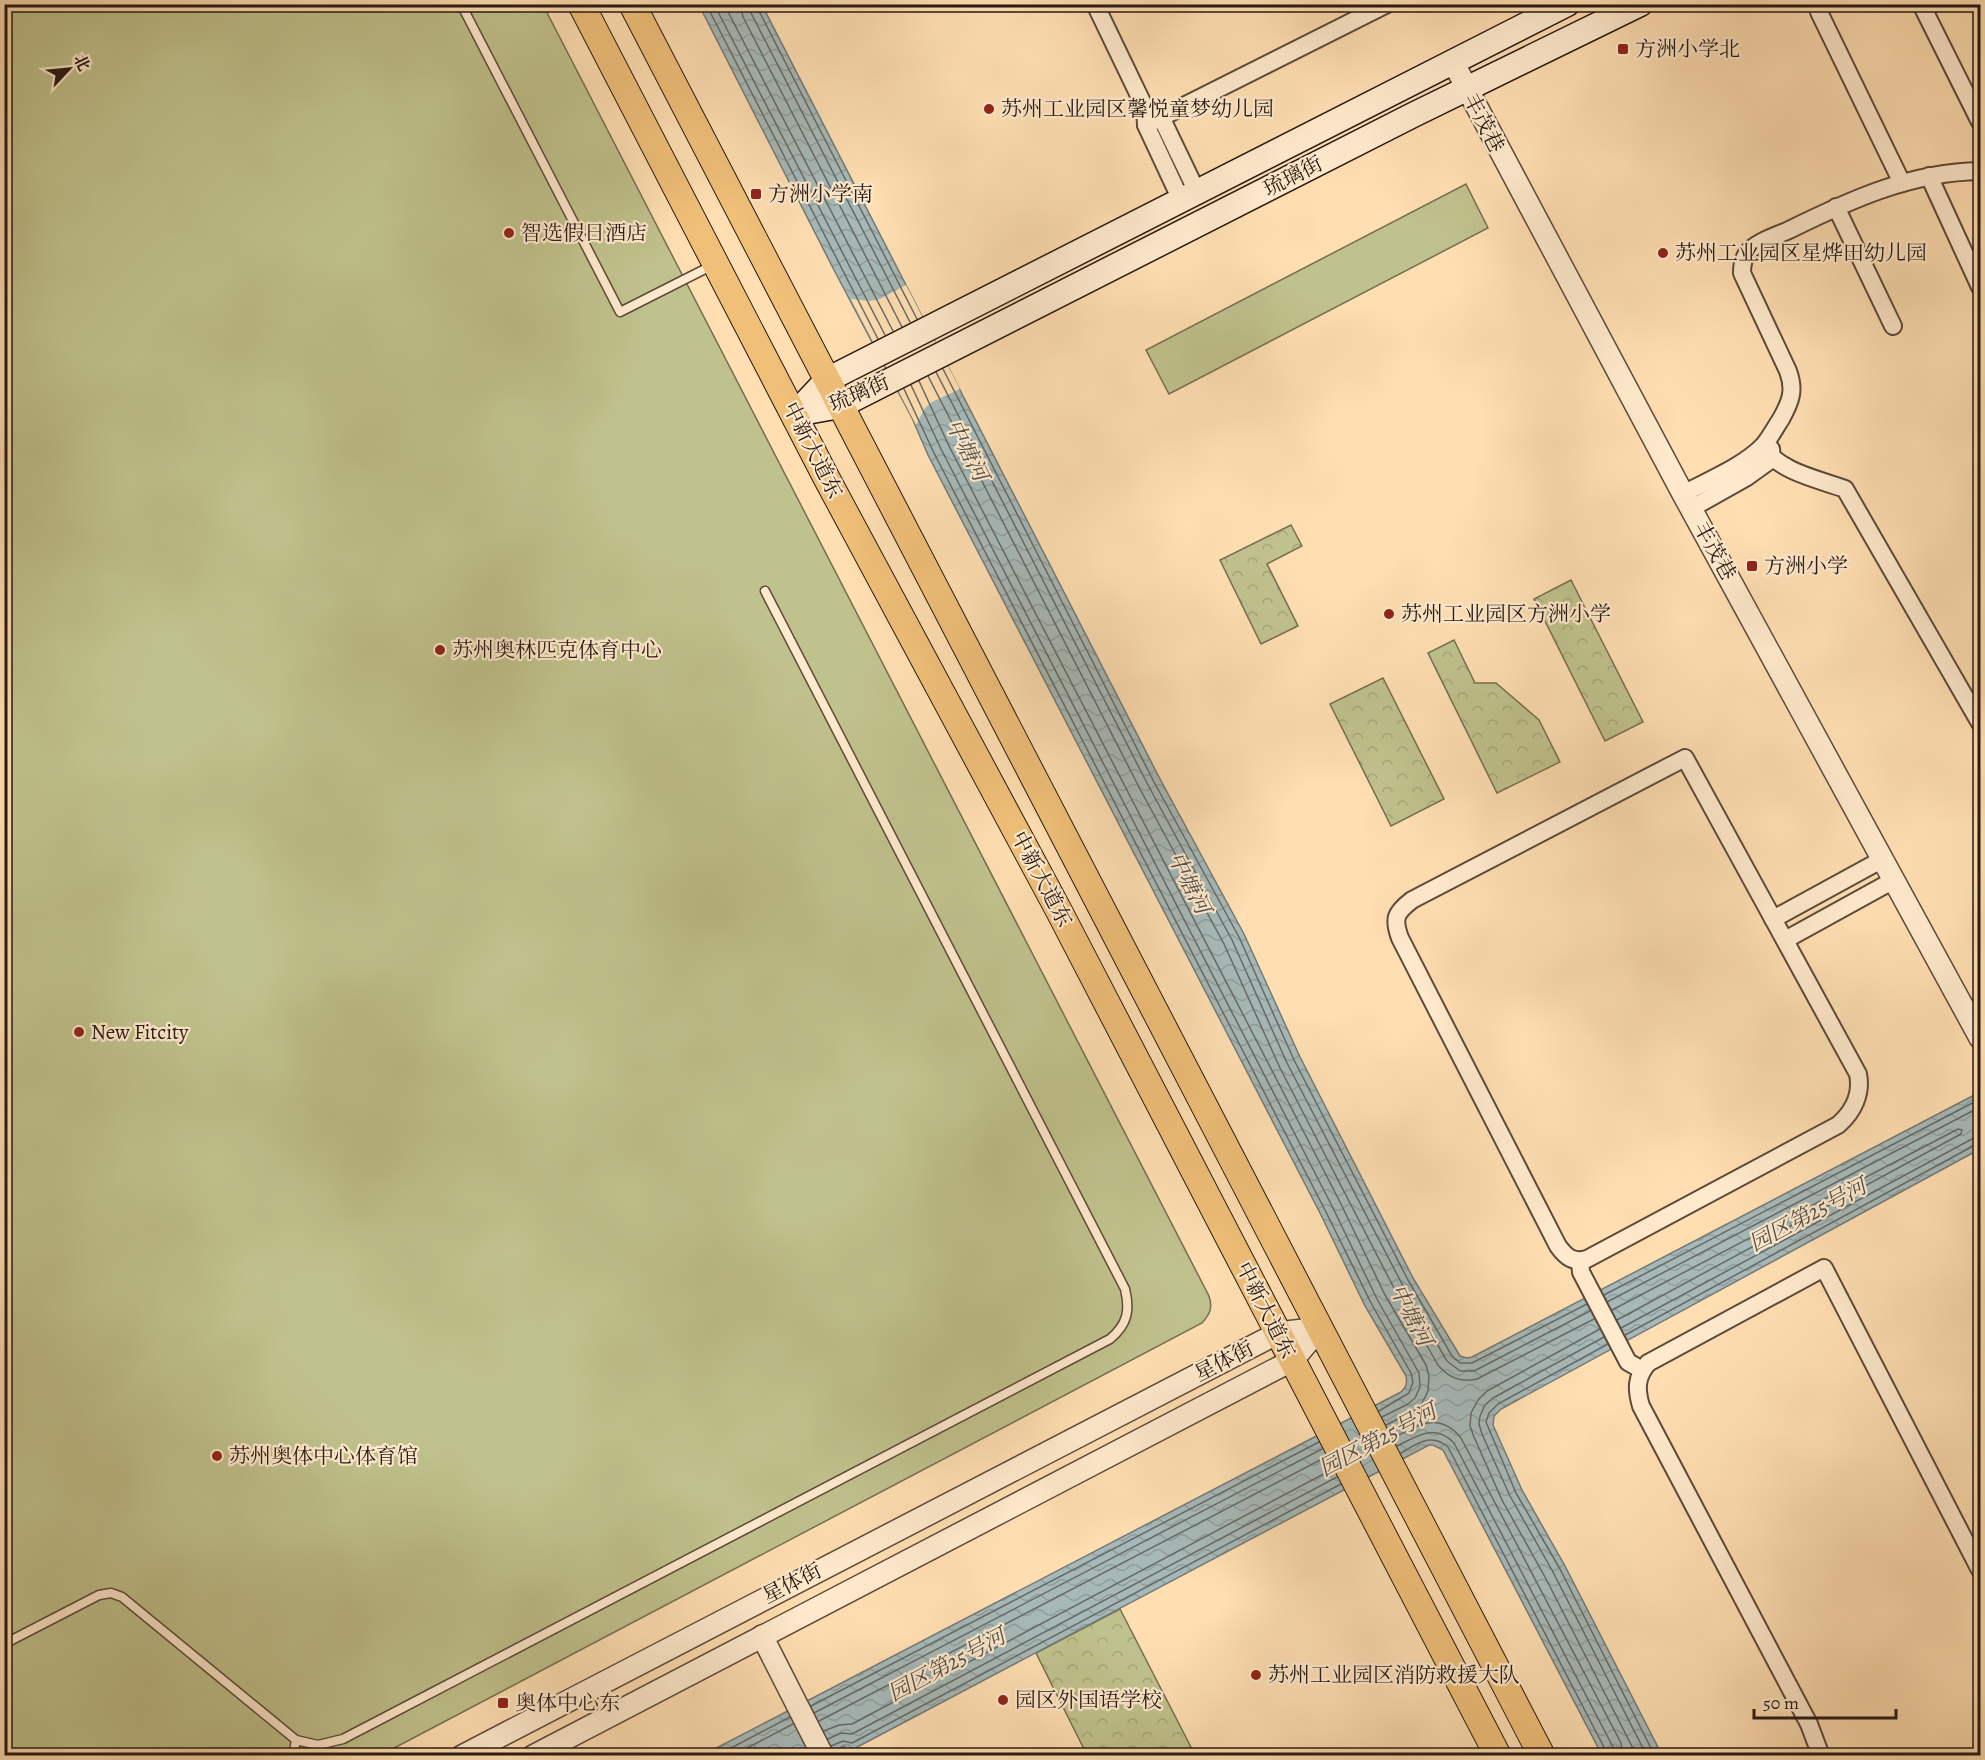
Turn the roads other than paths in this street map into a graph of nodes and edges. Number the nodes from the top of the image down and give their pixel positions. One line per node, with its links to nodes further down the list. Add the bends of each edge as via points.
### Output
1 (461, 4): 21 (lane, via 620,312)
2 (581, 4): 21 (main road, 中新大道东)
3 (632, 4): 24 (main road, 中新大道东)
4 (1095, 4): 12 (street)
5 (1387, 4): 13 (street)
6 (1567, 4): 10 (main road, 琉璃街)
7 (1640, 4): 11 (main road, 琉璃街)
8 (1921, 4): 14 (street)
9 (1819, 12): 18 (street)
10 (1453, 62): 11 (street, 丰茂巷); 19 (main road, 琉璃街)
11 (1467, 90): 25 (main road, 琉璃街); 28 (street, 丰茂巷)
12 (1145, 108): 13 (street); 15 (street)
13 (1161, 117): 15 (street); 19 (street)
14 (1980, 122)
15 (1146, 125): 19 (street)
16 (1980, 171): 17 (street)
17 (1929, 176): 18 (street); 22 (street)
18 (1902, 183): 20 (street)
19 (1189, 196): 24 (main road, 琉璃街)
20 (1836, 207): 23 (street); 27 (street, via 1757,245 1742,264 1746,286 1792,383 1789,404)
21 (716, 264): 26 (main road, 中新大道东)
22 (1980, 287)
23 (1893, 326)
24 (827, 380): 25 (main road, 中新大道东); 26 (main road, 琉璃街)
25 (840, 406): 26 (main road, 琉璃街); 37 (main road, 中新大道东)
26 (795, 414): 38 (main road, 中新大道东)
27 (1768, 448): 28 (street, via 1747,477); 30 (street, via 1789,470 1845,489)
28 (1687, 501): 31 (street, 丰茂巷)
29 (765, 591): 44 (lane, via 1125,1288 1125,1324 1110,1339 343,1739 318,1745)
30 (1980, 723)
31 (1883, 859): 32 (street, 丰茂巷); 33 (street)
32 (1894, 880): 34 (street); 35 (street, 丰茂巷)
33 (1773, 919): 34 (street); 36 (street, via 1685,758 1412,900 1397,914 1395,925 1400,938 1558,1246 1572,1260)
34 (1785, 940): 36 (street, via 1858,1074 1860,1086 1845,1119)
35 (1980, 1038)
36 (1580, 1261): 40 (street, via 1581,1272 1628,1362)
37 (1320, 1328): 38 (street, 星体街); 39 (street, 星体街); 50 (main road, 中新大道东)
38 (1278, 1332): 39 (main road, 中新大道东); 46 (street, 星体街)
39 (1293, 1360): 42 (street, 星体街); 49 (main road, 中新大道东)
40 (1642, 1370): 41 (street, via 1657,1357 1824,1268); 51 (street, via 1637,1382 1641,1406 1809,1724)
41 (1980, 1570)
42 (762, 1636): 47 (street, 星体街); 48 (street)
43 (4, 1644): 44 (lane, via 99,1595 111,1593)
44 (296, 1740): 45 (lane)
45 (292, 1755)
46 (462, 1755)
47 (533, 1755)
48 (823, 1755)
49 (1498, 1755)
50 (1542, 1755)
51 (1821, 1755)

